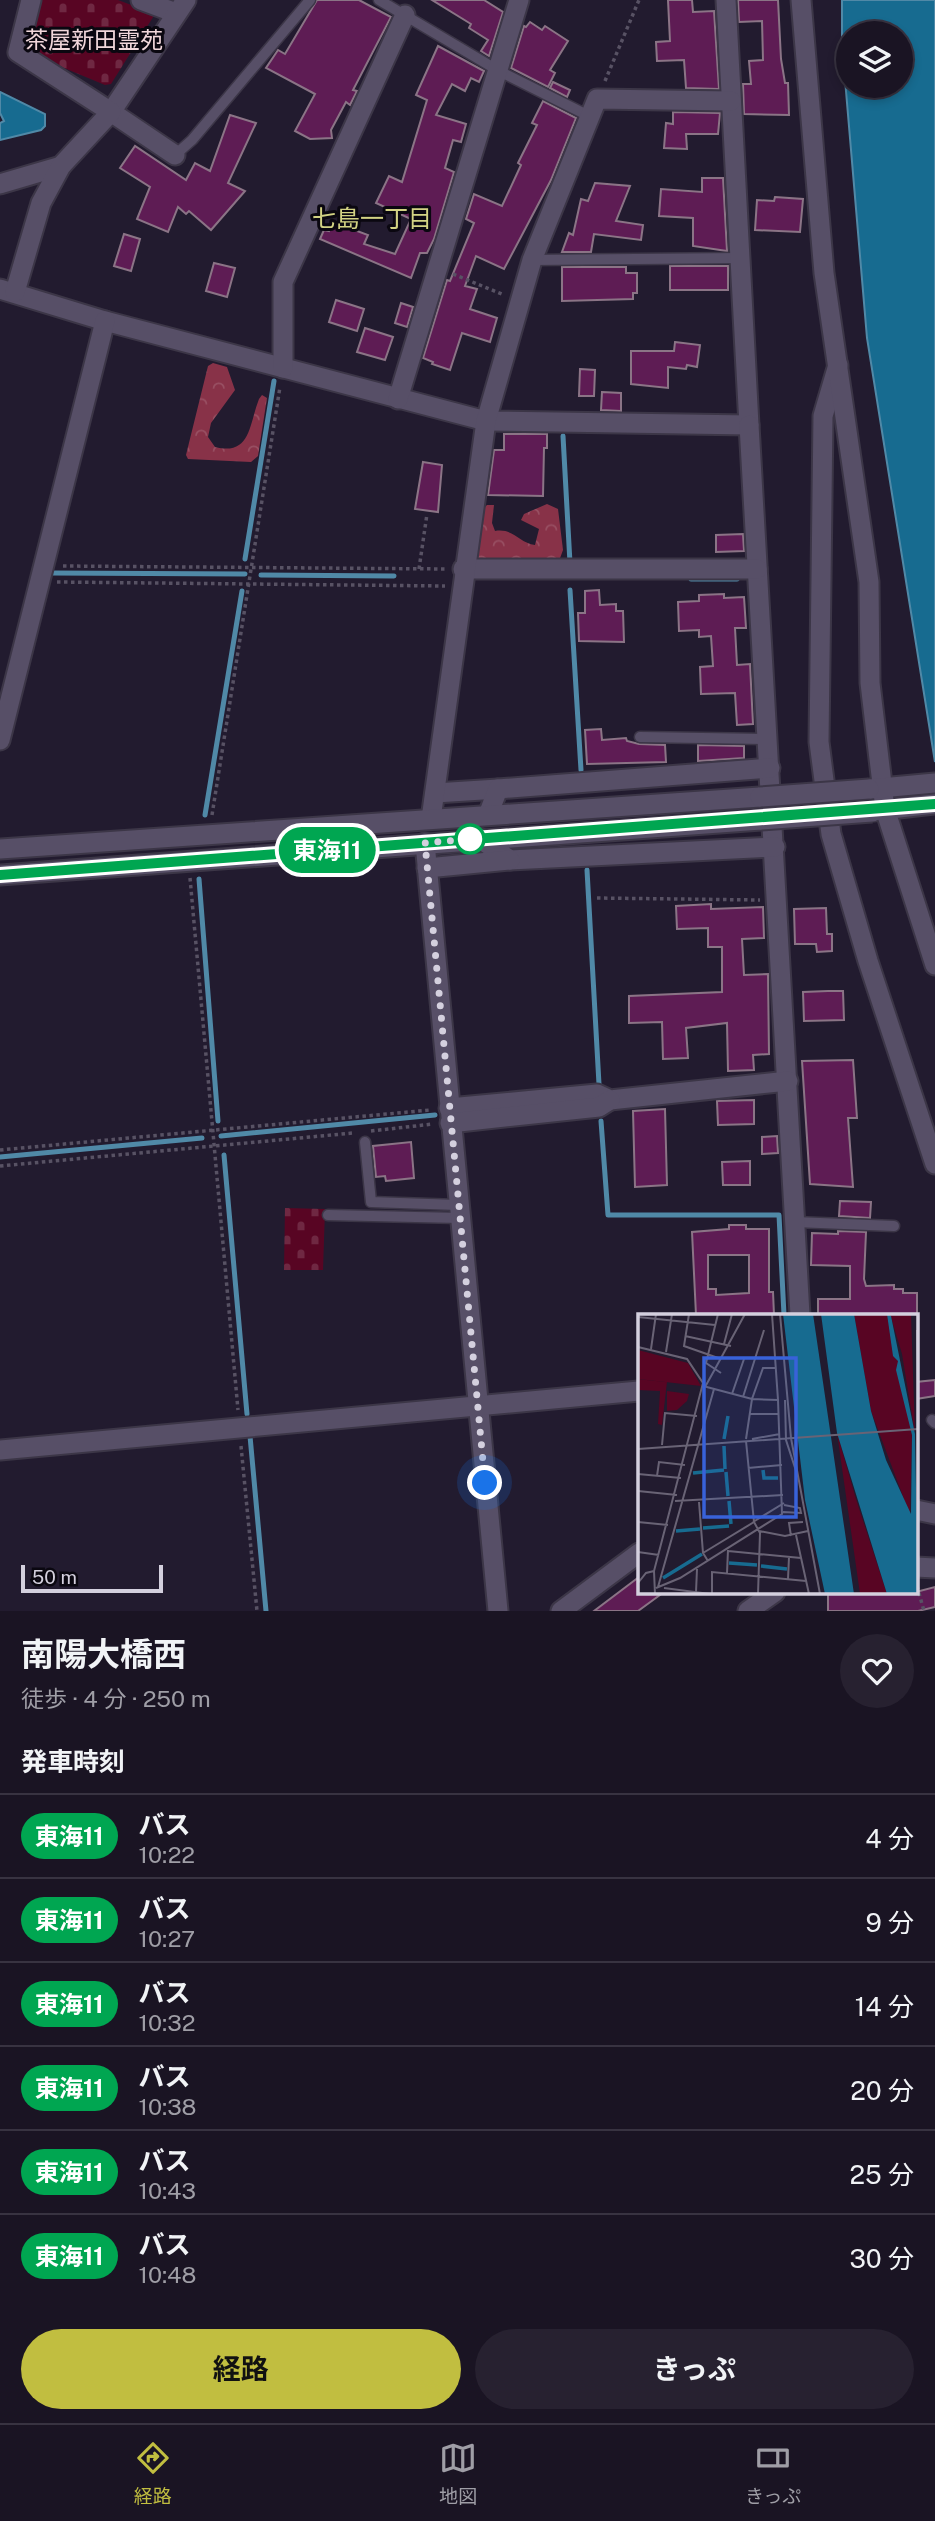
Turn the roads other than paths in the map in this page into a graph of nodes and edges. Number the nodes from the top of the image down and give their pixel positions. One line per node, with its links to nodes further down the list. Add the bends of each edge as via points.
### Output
1 (31, 0): 13 (street, via 18,52)
2 (141, 0): 8 (street)
3 (310, 0): 14 (lane)
4 (379, 0): 9 (lane)
5 (519, 0): 10 (street)
6 (726, 0): 11 (street)
7 (801, 0): 21 (street, via 824,273)
8 (181, 6): 13 (street)
9 (405, 15): 10 (lane); 22 (street, via 283,282)
10 (499, 71): 12 (lane); 23 (street)
11 (732, 101): 12 (street); 17 (street)
12 (594, 108): 18 (street)
13 (111, 112): 14 (street); 15 (street)
14 (175, 155)
15 (61, 166): 16 (street); 19 (street, via 41,203)
16 (0, 184)
17 (740, 258): 18 (lane); 25 (street)
18 (532, 260): 24 (street)
19 (8, 290): 20 (street)
20 (104, 321): 22 (street); 30 (street)
21 (838, 365): 33 (street, via 869,582 870,683); 51 (street, via 823,416 819,742 831,834)
22 (283, 369): 23 (street)
23 (398, 399): 24 (street)
24 (486, 421): 25 (street); 27 (street)
25 (749, 425): 26 (street)
26 (757, 569): 27 (street); 29 (street)
27 (462, 578): 35 (street)
28 (640, 737): 29 (lane)
29 (768, 739): 31 (street)
30 (0, 740)
31 (770, 768): 34 (street); 42 (street)
32 (935, 783): 33 (street)
33 (884, 787): 37 (street); 38 (street, bridge)
34 (498, 789): 35 (street); 38 (street)
35 (435, 793): 39 (street)
36 (935, 804): 37 (street)
37 (886, 809): 40 (street, bridge); 47 (street)
38 (488, 815): 39 (street)
39 (431, 819): 43 (street)
40 (479, 838): 41 (street); 44 (street)
41 (425, 843): 45 (street); 46 (street)
42 (775, 847): 44 (street); 48 (street)
43 (0, 849)
44 (510, 860): 45 (street)
45 (427, 868): 49 (street)
46 (0, 875)
47 (935, 965)
48 (788, 1081): 49 (street, via 610,1100 597,1094); 54 (street)
49 (449, 1115): 52 (street)
50 (365, 1142): 52 (lane, via 371,1202)
51 (935, 1164)
52 (459, 1211): 53 (lane); 58 (street)
53 (328, 1215)
54 (795, 1222): 55 (lane); 56 (street)
55 (894, 1226)
56 (800, 1314)
57 (638, 1391): 58 (street)
58 (478, 1406): 59 (street); 62 (street)
59 (0, 1450)
60 (638, 1554): 63 (street)
61 (772, 1594): 64 (street)
62 (498, 1611)
63 (561, 1611)
64 (748, 1611)

